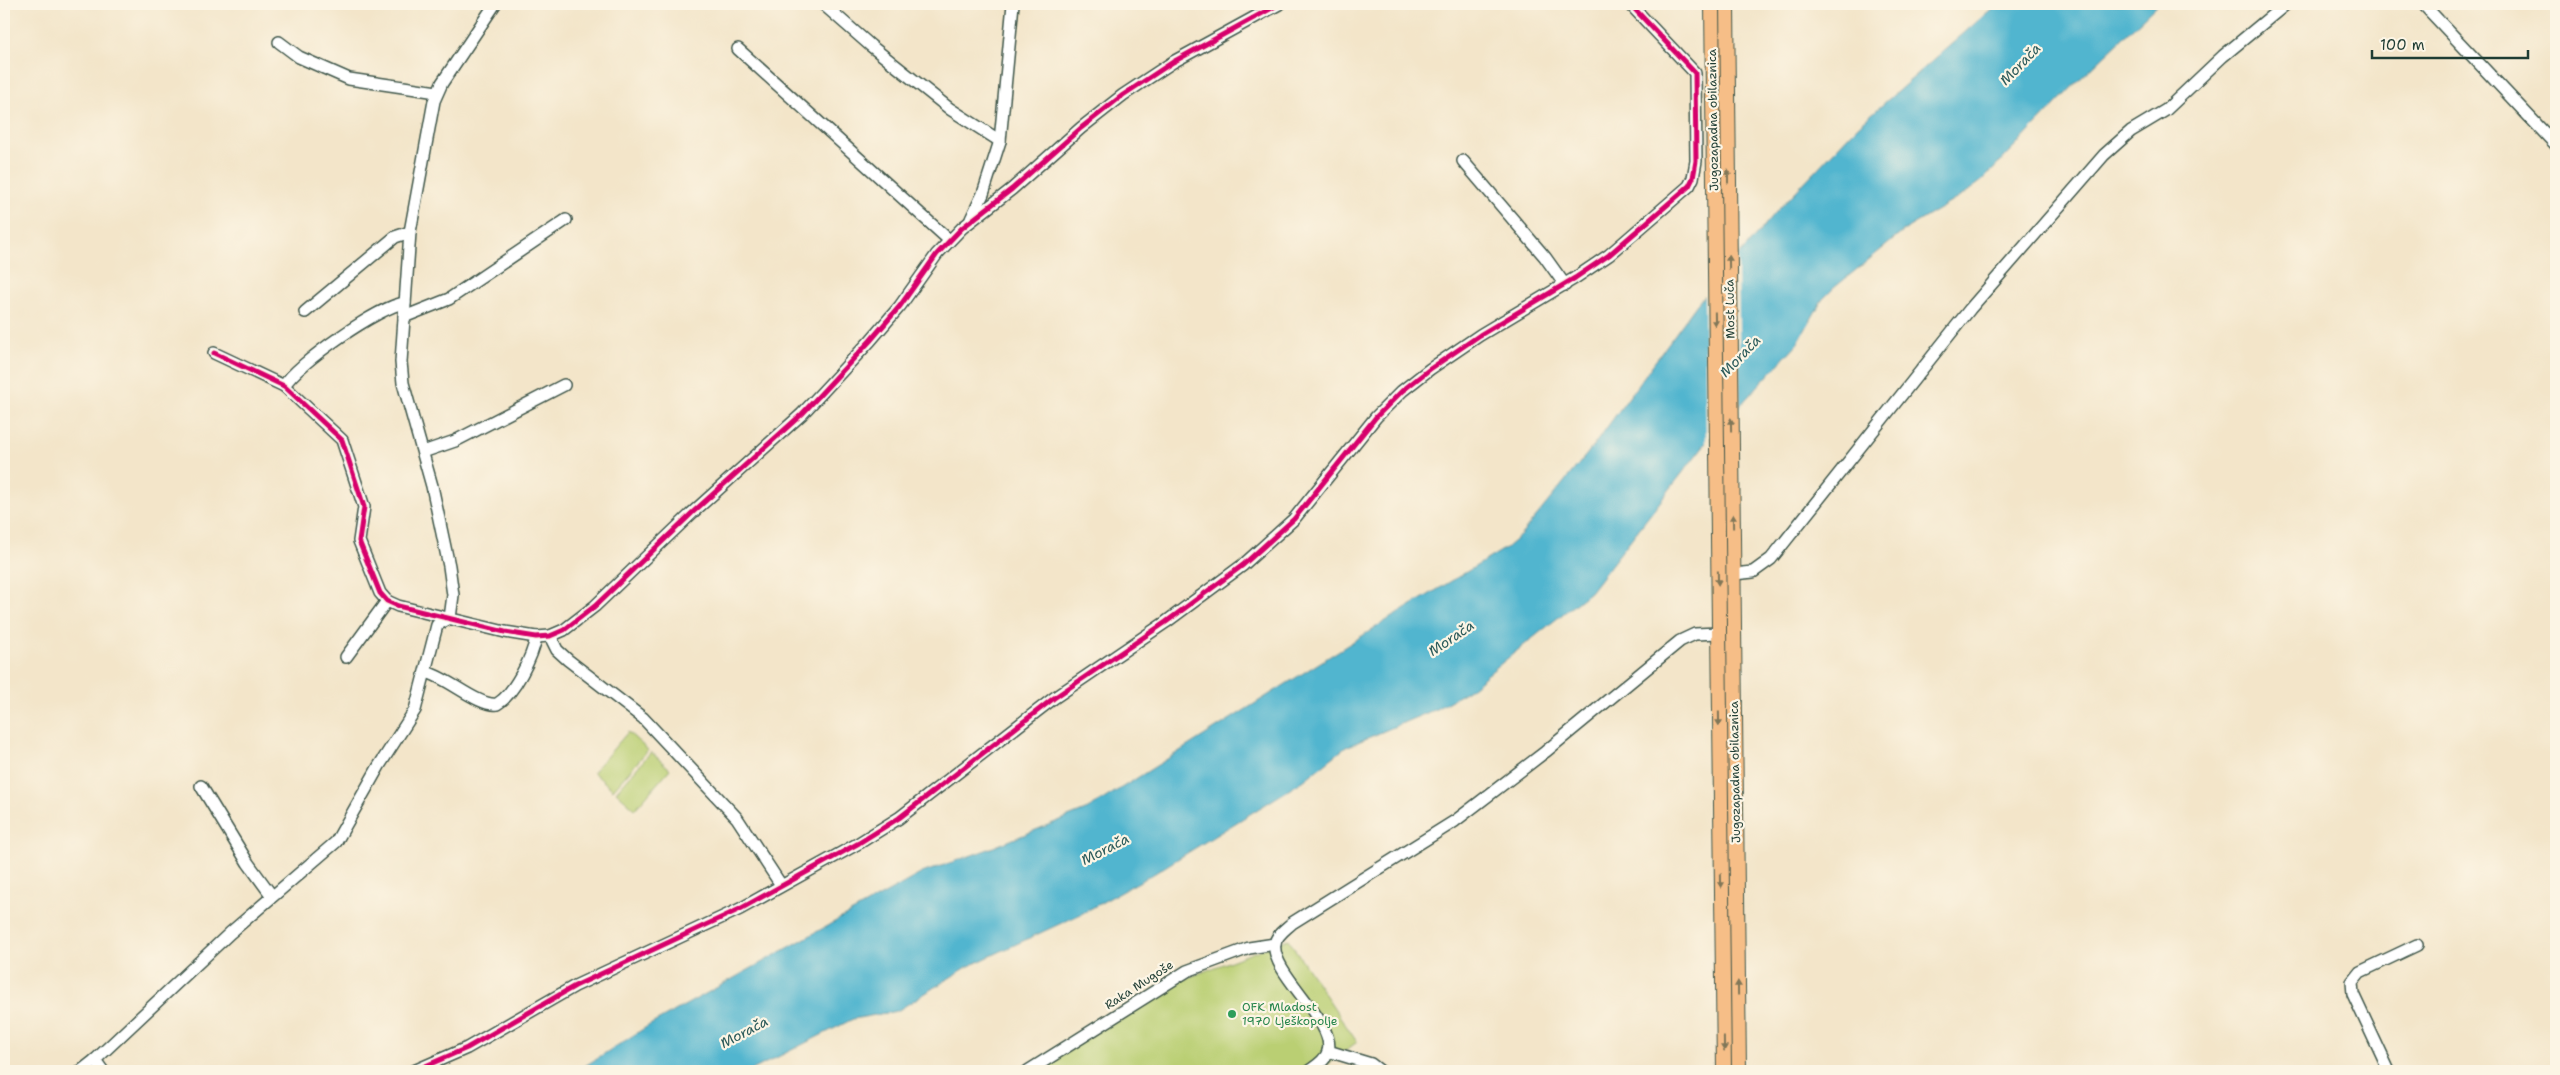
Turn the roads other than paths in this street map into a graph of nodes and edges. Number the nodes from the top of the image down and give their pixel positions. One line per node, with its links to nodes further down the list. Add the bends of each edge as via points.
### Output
1 (495, 4): 12 (street)
2 (823, 4): 13 (street, via 950,109)
3 (1013, 4): 13 (street)
4 (1279, 4): 17 (street, via 1173,62 1123,95)
5 (1630, 4): 22 (street, via 1695,73 1694,178 1677,198 1609,255)
6 (1712, 4): 19 (main road, Jugozapadna obilaznica)
7 (1727, 4): 20 (main road, Jugozapadna obilaznica, one-way to 7)
8 (2286, 4): 32 (street, via 2223,56 2166,110 2131,131 2104,155 1970,309 1771,559 1753,572)
9 (2423, 4): 14 (street)
10 (279, 42): 12 (street, via 299,57 349,79)
11 (738, 49): 21 (street)
12 (437, 92): 18 (street, via 430,115)
13 (1000, 141): 17 (street)
14 (2556, 145)
15 (1463, 161): 22 (street)
16 (566, 220): 25 (street, via 449,299)
17 (970, 221): 21 (street)
18 (410, 232): 23 (street); 24 (street, via 398,235)
19 (1714, 236): 30 (main road, Most Luča, one-way to 30)
20 (1729, 236): 31 (main road, Most Luča, one-way to 20)
21 (949, 240): 36 (street, via 870,341 802,414 594,606 564,630)
22 (1565, 284): 41 (street, via 1480,334 1402,391 1376,417 1294,519 1243,565 1054,698 887,826)
23 (405, 303): 25 (street); 28 (street, via 376,315 310,359)
24 (305, 312)
25 (404, 317): 29 (street, via 403,383)
26 (214, 352): 28 (street)
27 (564, 385): 29 (street, via 455,441)
28 (284, 386): 33 (street, via 331,427 346,446 364,507 359,541 380,593)
29 (423, 452): 34 (street, via 453,585)
30 (1716, 474): 35 (main road, Jugozapadna obilaznica, one-way to 35)
31 (1732, 474): 32 (main road, Jugozapadna obilaznica, one-way to 31)
32 (1734, 574): 54 (main road, Jugozapadna obilaznica, one-way to 32)
33 (387, 601): 34 (street); 38 (street)
34 (450, 618): 37 (street); 39 (street, via 437,625)
35 (1718, 633): 43 (street, via 1695,634 1680,641 1553,746 1455,821 1292,923); 53 (main road, Jugozapadna obilaznica, one-way to 53)
36 (550, 636): 37 (street); 41 (street, via 557,650 568,660 639,714 725,805)
37 (536, 637): 39 (street, via 528,662 507,695 497,704 486,703 442,677)
38 (346, 657)
39 (426, 672): 42 (street, via 412,716 379,766 345,830 327,851)
40 (201, 786): 42 (street)
41 (782, 885): 49 (street, via 740,909 575,986 467,1048)
42 (272, 896): 46 (street)
43 (1275, 944): 45 (street, via 1279,962 1328,1039); 50 (street, Raka Mugoše, via 1249,948 1179,975)
44 (2417, 945): 55 (street, via 2360,972 2352,982 2353,994)
45 (1328, 1051): 51 (street); 52 (street, via 1371,1064)
46 (95, 1060): 47 (street); 48 (street)
47 (81, 1071)
48 (103, 1071)
49 (414, 1071)
50 (1028, 1071)
51 (1309, 1071)
52 (1380, 1071)
53 (1724, 1071)
54 (1738, 1071)
55 (2389, 1071)

